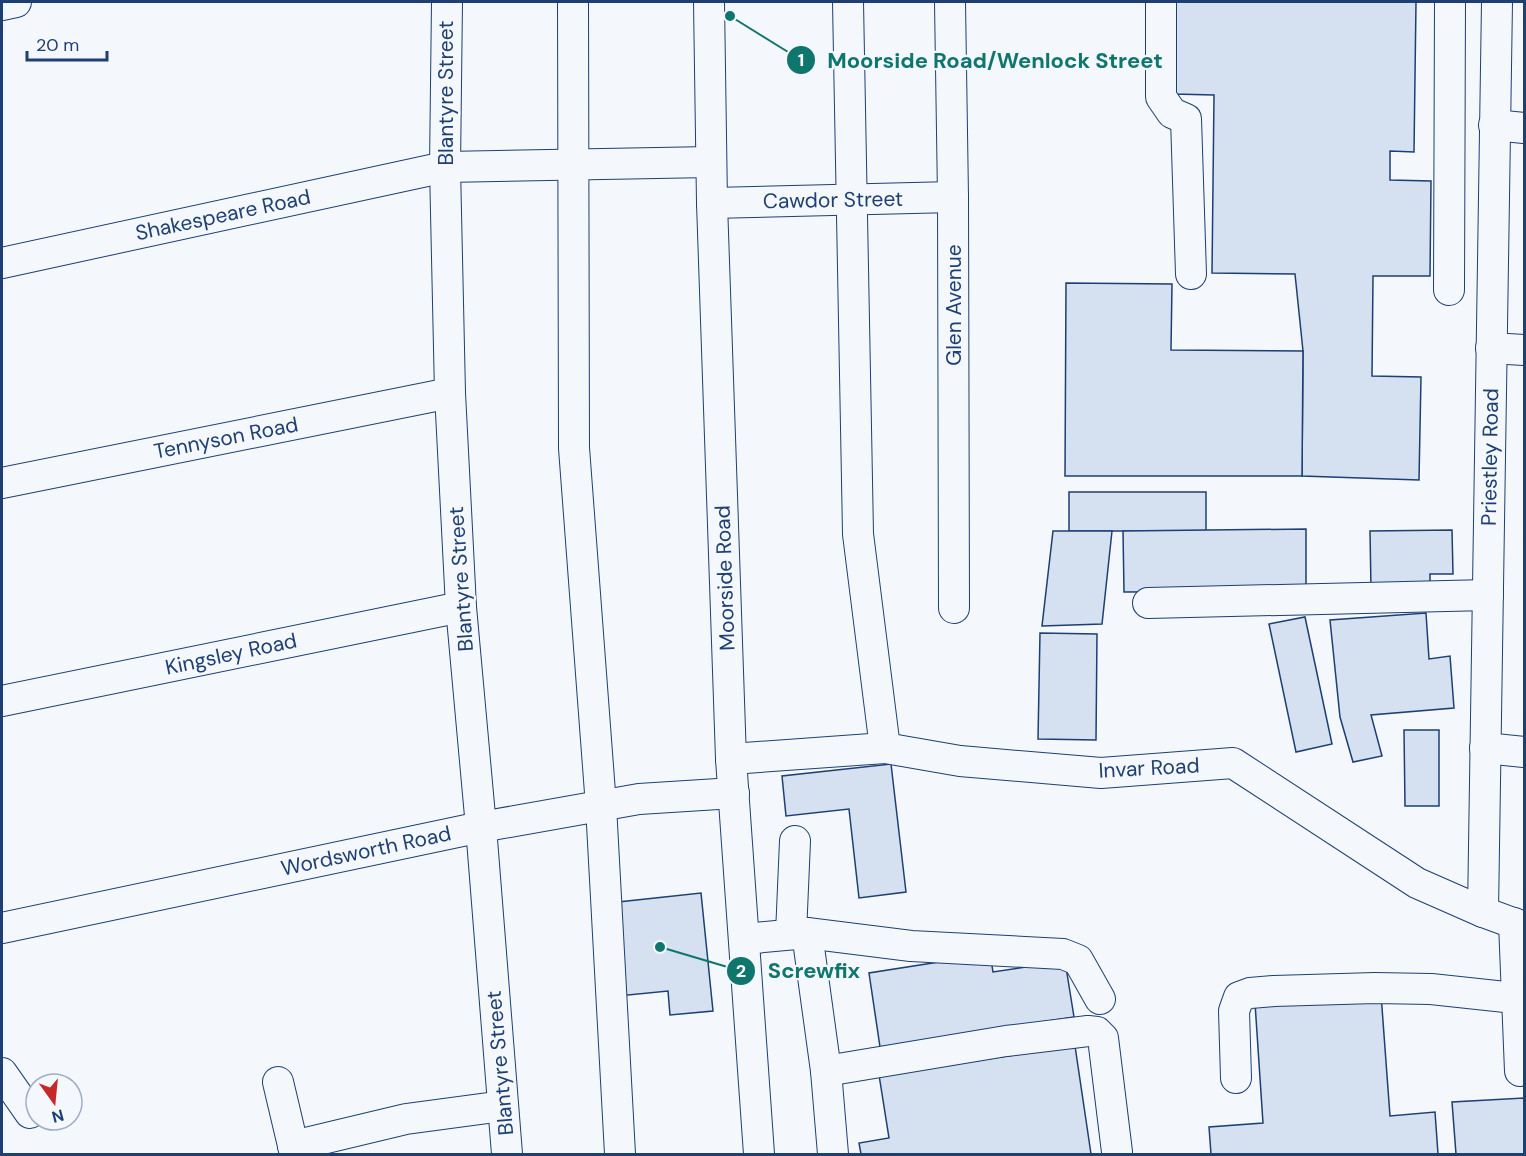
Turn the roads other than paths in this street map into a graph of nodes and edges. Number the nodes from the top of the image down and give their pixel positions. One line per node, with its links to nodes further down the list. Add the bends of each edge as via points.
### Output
1 (16, 2): 10 (street)
2 (447, 2): 15 (street, Blantyre Street)
3 (573, 2): 14 (street)
4 (709, 2): 13 (street, Moorside Road)
5 (848, 2): 17 (street)
6 (950, 2): 16 (street, Glen Avenue)
7 (1161, 2): 20 (street, via 1161,98 1173,113 1186,119)
8 (1450, 2): 21 (street)
9 (1497, 2): 11 (street, Priestley Road)
10 (2, 5)
11 (1494, 125): 12 (street); 22 (street, Priestley Road)
12 (1524, 128)
13 (711, 162): 14 (street, Shakespeare Road); 18 (street, Moorside Road)
14 (573, 165): 15 (street, Shakespeare Road); 36 (street, via 574,448)
15 (445, 167): 19 (street, Shakespeare Road); 24 (street, Blantyre Street)
16 (953, 197): 17 (street, Cawdor Street); 29 (street, Glen Avenue)
17 (852, 200): 18 (street, Cawdor Street); 31 (street, via 858,534)
18 (712, 203): 34 (street, Moorside Road)
19 (2, 263)
20 (1191, 274)
21 (1449, 290)
22 (1491, 348): 23 (street); 26 (street, Priestley Road)
23 (1524, 350)
24 (450, 393): 25 (street, Tennyson Road); 28 (street, Blantyre Street)
25 (2, 483)
26 (1488, 595): 27 (street); 32 (street, Priestley Road)
27 (1148, 603)
28 (461, 607): 30 (street, Kingsley Road); 37 (street, Blantyre Street)
29 (954, 608)
30 (2, 701)
31 (885, 747): 34 (street, Invar Road); 39 (street, Invar Road, via 960,761 1101,773 1233,763 1417,883)
32 (1485, 748): 33 (street); 39 (street, Priestley Road)
33 (1524, 752)
34 (731, 759): 35 (street, Moorside Road)
35 (734, 793): 36 (street, Wordsworth Road, via 639,799); 43 (street, Moorside Road)
36 (601, 806): 37 (street, Wordsworth Road); 56 (street)
37 (482, 827): 41 (street, Wordsworth Road); 52 (street, Blantyre Street)
38 (795, 841): 42 (street)
39 (1483, 912): 40 (street, Invar Road)
40 (1519, 925): 44 (street)
41 (2, 928)
42 (799, 934): 43 (street); 45 (street, via 911,946 1063,954 1078,960); 46 (street)
43 (744, 939): 57 (street, Moorside Road)
44 (1521, 998): 47 (street); 49 (street, via 1431,989 1250,993 1239,997 1234,1011)
45 (1100, 999)
46 (826, 1071): 54 (street, via 1006,1041 1097,1032 1103,1038); 58 (street)
47 (1520, 1071)
48 (2, 1073): 51 (street)
49 (1236, 1078)
50 (278, 1082): 53 (street)
51 (24, 1104)
52 (503, 1106): 53 (street, via 406,1119); 55 (street, Blantyre Street)
53 (294, 1150)
54 (1117, 1152)
55 (507, 1155)
56 (620, 1155)
57 (759, 1155)
58 (833, 1155)

